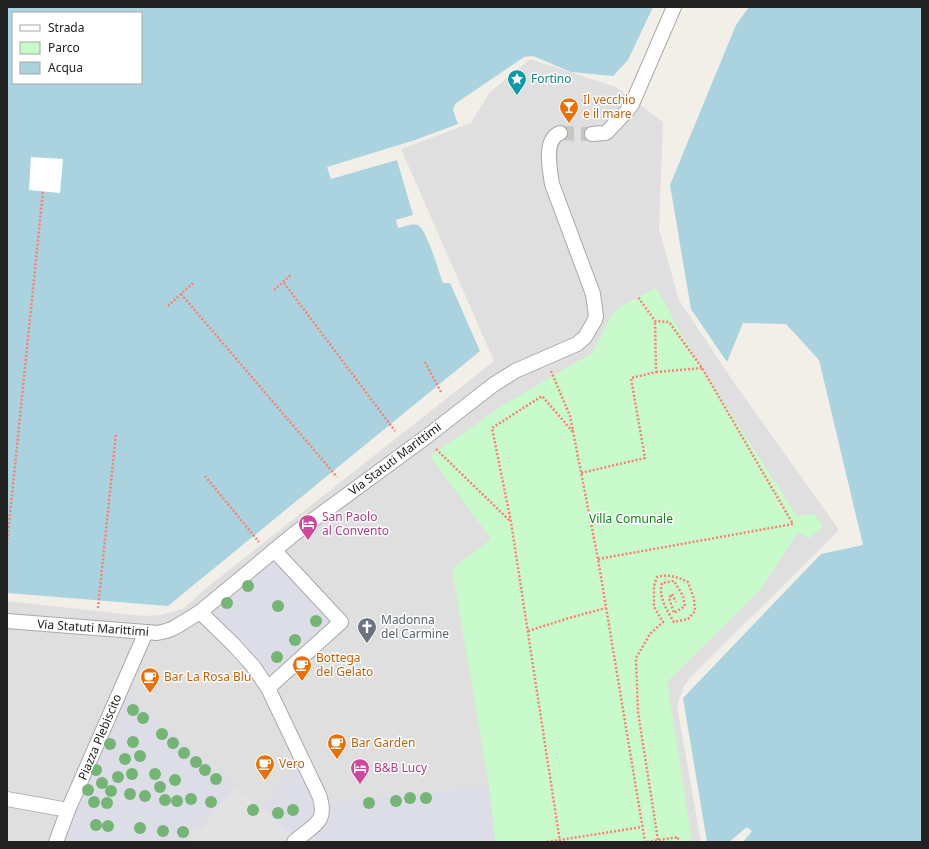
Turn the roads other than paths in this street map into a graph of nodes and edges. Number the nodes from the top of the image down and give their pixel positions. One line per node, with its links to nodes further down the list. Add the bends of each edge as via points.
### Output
1 (674, 7): 3 (street, via 632,104 608,132)
2 (560, 133): 4 (street, Via Statuti Marittimi, via 551,141 549,153 552,184 590,285 596,316 594,324 580,341 493,385)
3 (592, 134)
4 (274, 550): 5 (street, Via Statuti Marittimi); 8 (street, via 341,622)
5 (200, 612): 7 (street, Via Statuti Marittimi, via 166,631); 8 (street, via 253,666)
6 (7, 621): 7 (street, Via Statuti Marittimi)
7 (146, 632): 10 (street, Piazza Plebiscito)
8 (268, 688): 12 (street, via 319,795 323,812 320,820)
9 (7, 799): 10 (street)
10 (68, 810): 11 (street, Piazza Plebiscito)
11 (56, 842)
12 (294, 842)

